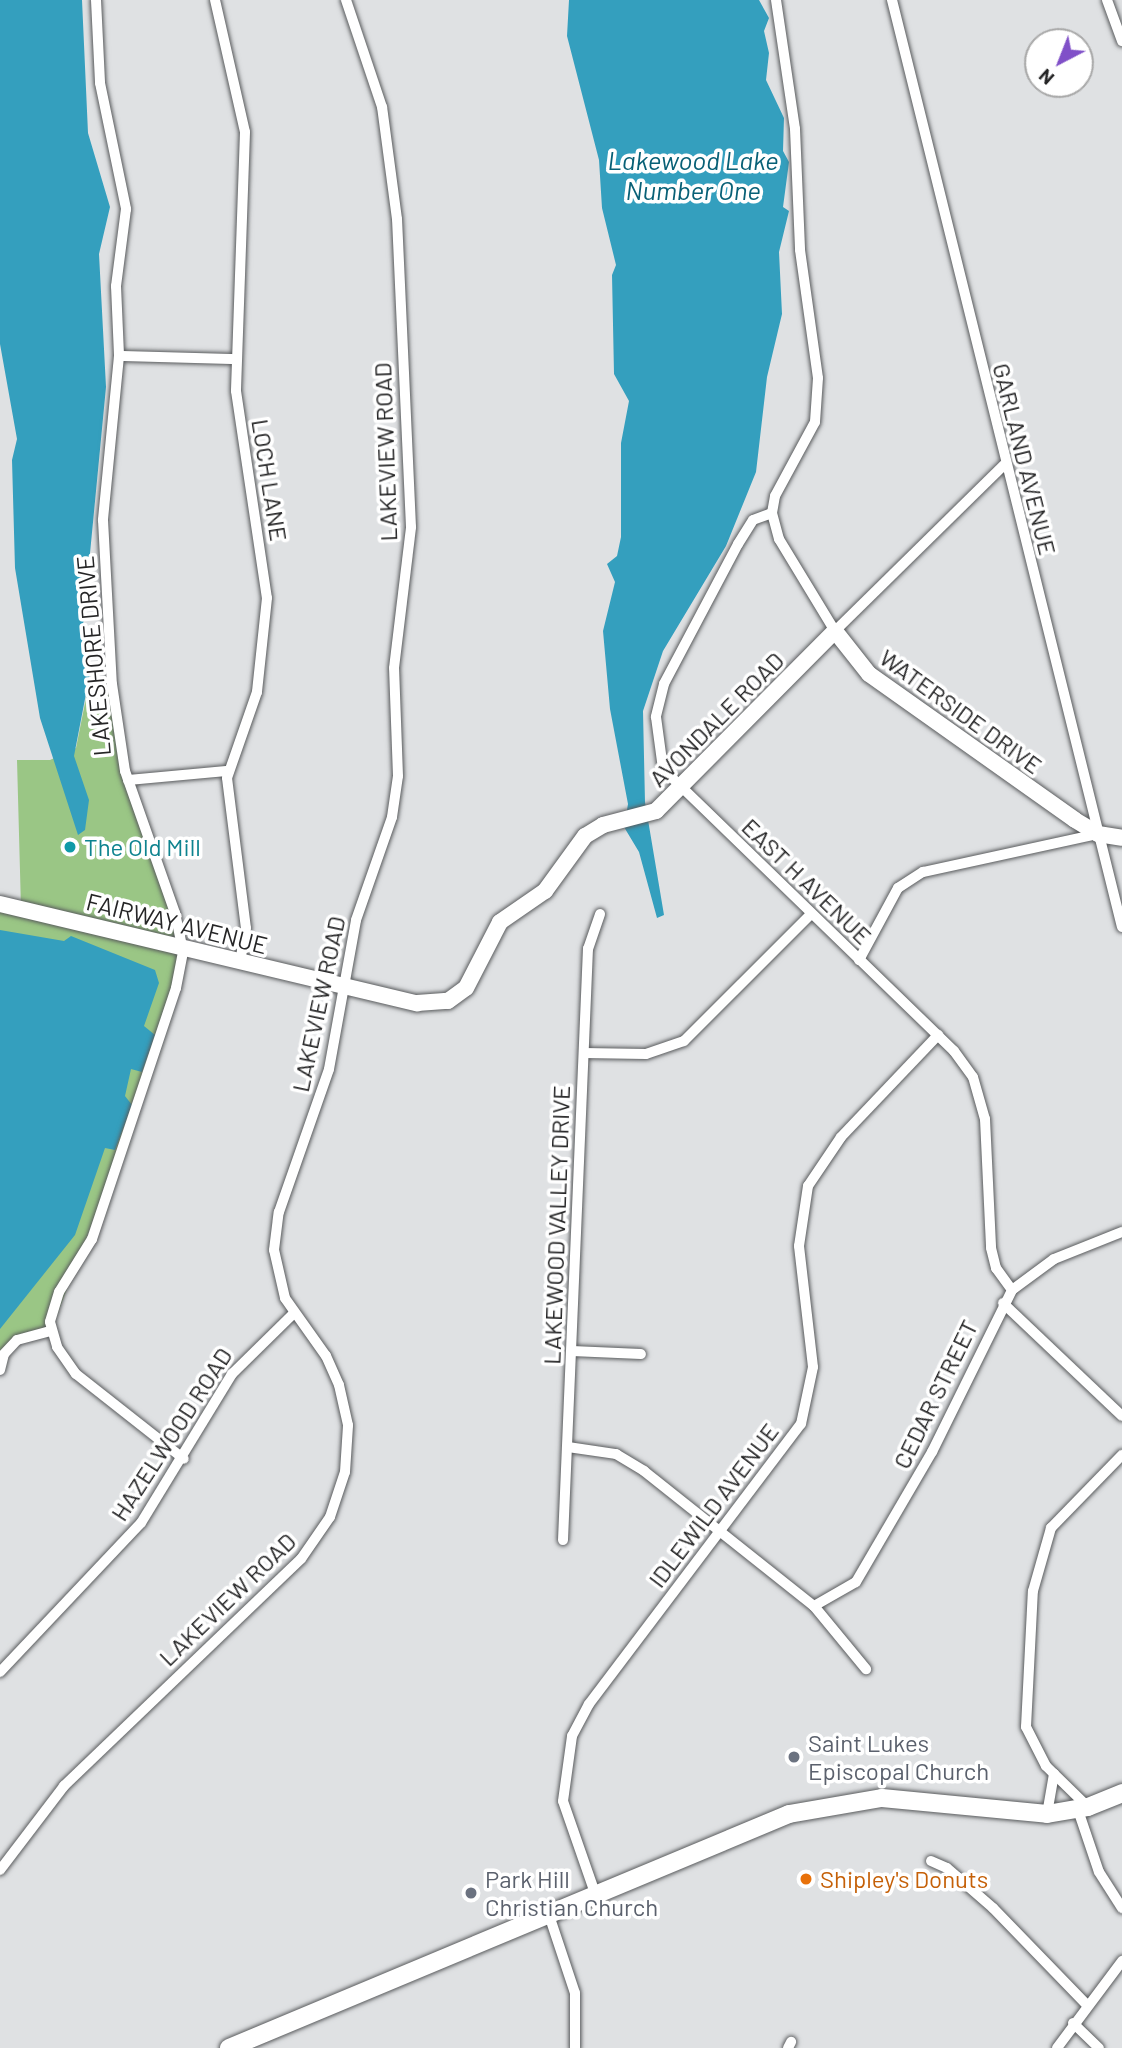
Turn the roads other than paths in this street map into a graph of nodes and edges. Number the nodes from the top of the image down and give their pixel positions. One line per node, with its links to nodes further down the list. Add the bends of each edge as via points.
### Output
1 (96, 0): 8 (street, LAKESHORE DRIVE, via 100,83 126,209 114,307)
2 (215, 0): 9 (street, LOCH LANE, via 247,165)
3 (346, 0): 25 (street, LAKEVIEW ROAD, via 372,68 394,172 411,527 394,668 396,797 358,909)
4 (776, 0): 11 (street, via 796,130 800,250 818,378 815,422 775,496)
5 (892, 0): 10 (street, GARLAND AVENUE)
6 (1107, 0): 7 (street)
7 (1122, 41)
8 (118, 356): 9 (street); 14 (street, LAKESHORE DRIVE, via 104,486 104,559 116,732)
9 (234, 359): 13 (street, LOCH LANE, via 267,630 257,692)
10 (1004, 465): 12 (street, AVONDALE ROAD); 16 (street, GARLAND AVENUE)
11 (772, 513): 12 (street, WATERSIDE DRIVE, via 779,539); 15 (street, EAST H AVENUE, via 753,520 664,684 656,730 663,769)
12 (835, 631): 15 (street, AVONDALE ROAD); 16 (street, WATERSIDE DRIVE, via 869,674)
13 (228, 771): 14 (street); 24 (street, LOCH LANE, via 246,928)
14 (128, 780): 22 (street, LAKESHORE DRIVE, via 175,913)
15 (679, 789): 20 (street, EAST H AVENUE); 25 (street, AVONDALE ROAD, via 650,815 619,821 585,836 545,891 500,922 457,996 428,1004)
16 (1098, 834): 17 (street); 21 (street, GARLAND AVENUE); 23 (street, via 916,875 898,888)
17 (1122, 838)
18 (0, 904): 22 (street, FAIRWAY AVENUE)
19 (600, 914): 27 (street, LAKEWOOD VALLEY DRIVE, via 588,949)
20 (811, 914): 23 (street, EAST H AVENUE); 27 (street, via 684,1041 646,1054)
21 (1122, 927)
22 (181, 949): 24 (street, FAIRWAY AVENUE); 32 (street, LAKESHORE DRIVE, via 176,988 92,1239 53,1304)
23 (859, 960): 26 (street, EAST H AVENUE)
24 (240, 962): 25 (street, FAIRWAY AVENUE)
25 (344, 987): 31 (street, LAKEVIEW ROAD, via 329,1069 274,1242 280,1284)
26 (937, 1035): 29 (street, EAST H AVENUE, via 960,1057 982,1098 991,1248); 40 (street, IDLEWILD AVENUE, via 833,1146 808,1186 798,1227 812,1348 808,1402 789,1445)
27 (584, 1053): 33 (street, LAKEWOOD VALLEY DRIVE)
28 (1122, 1232): 29 (street, CEDAR STREET, via 1054,1259)
29 (1012, 1290): 30 (street, CEDAR STREET)
30 (1003, 1303): 36 (street); 42 (street, CEDAR STREET, via 932,1452 856,1582)
31 (295, 1313): 39 (street, HAZELWOOD ROAD, via 242,1360); 50 (street, LAKEVIEW ROAD, via 326,1356 346,1409 345,1472 323,1530 301,1559 64,1786)
32 (51, 1331): 35 (street, via 17,1340 4,1354); 39 (street, via 76,1374)
33 (572, 1351): 34 (street); 37 (street, LAKEWOOD VALLEY DRIVE)
34 (641, 1354)
35 (0, 1370)
36 (1122, 1416)
37 (568, 1447): 40 (street, via 602,1450 632,1462); 41 (street, LAKEWOOD VALLEY DRIVE)
38 (1122, 1454): 45 (street, via 1051,1528 1035,1571 1024,1717 1031,1742)
39 (184, 1459): 44 (street, HAZELWOOD ROAD, via 141,1523)
40 (722, 1532): 42 (street); 51 (street, IDLEWILD AVENUE, via 589,1704 569,1744 563,1784 566,1820)
41 (563, 1540)
42 (814, 1606): 43 (street)
43 (866, 1669)
44 (0, 1672)
45 (1054, 1774): 47 (street); 48 (street)
46 (1122, 1794): 47 (main road)
47 (1083, 1809): 48 (main road); 52 (street, via 1099,1872)
48 (1047, 1814): 51 (main road, via 915,1799 838,1802 789,1814)
49 (931, 1861): 55 (street, via 947,1868 993,1908)
50 (0, 1870)
51 (595, 1893): 53 (main road)
52 (1122, 1908)
53 (548, 1912): 57 (main road); 58 (street, via 575,1993)
54 (1122, 1961): 55 (street)
55 (1086, 2004): 56 (street)
56 (1073, 2023): 59 (street); 60 (street)
57 (229, 2048)
58 (575, 2048)
59 (1057, 2048)
60 (1099, 2048)

